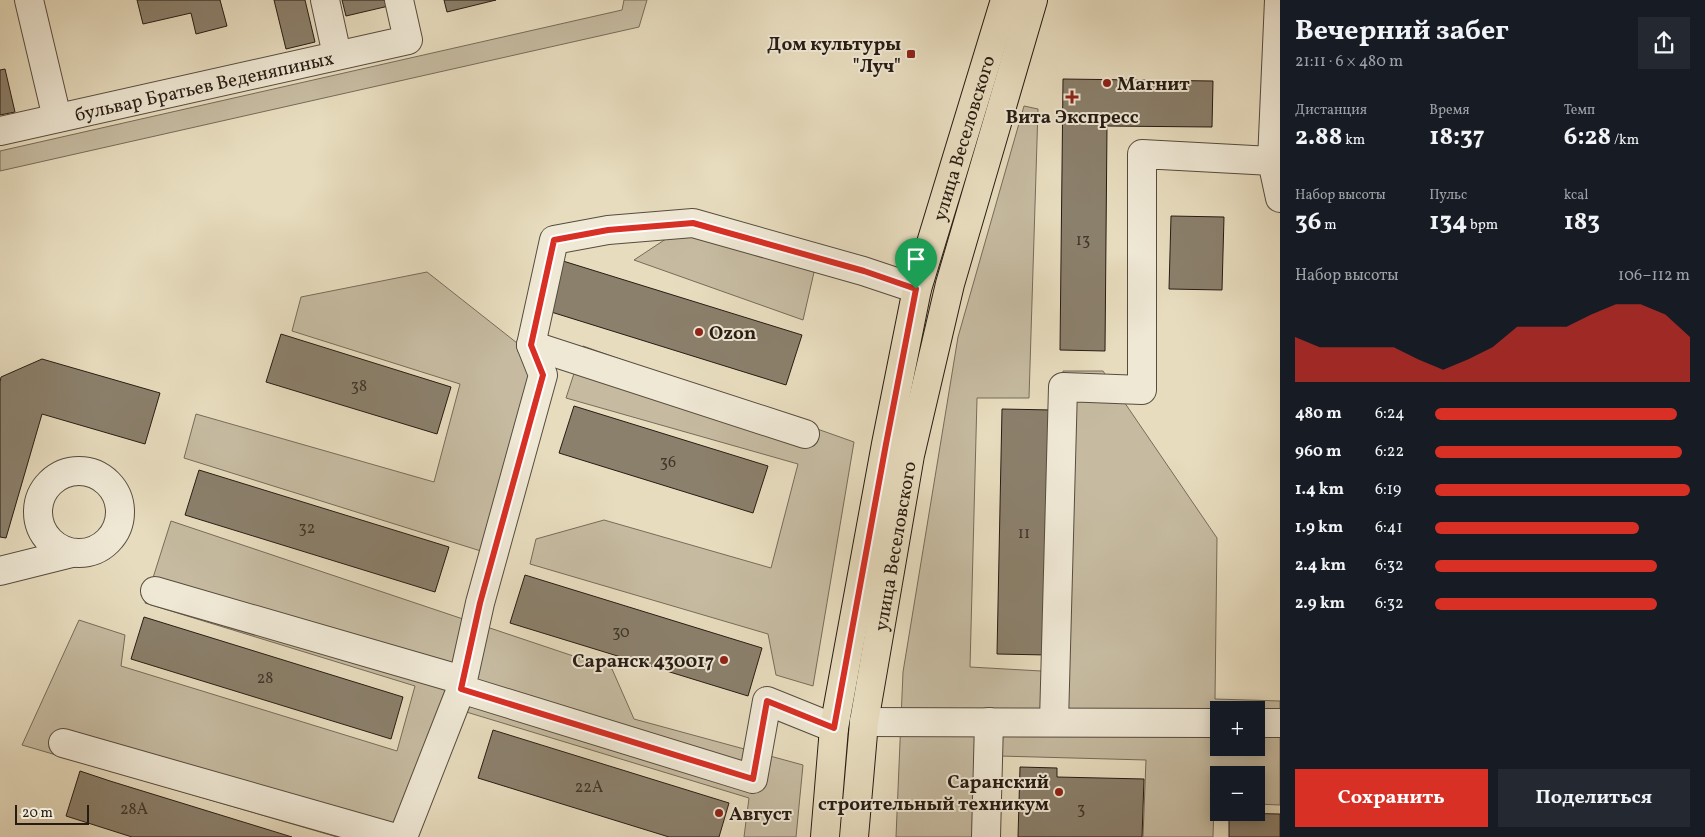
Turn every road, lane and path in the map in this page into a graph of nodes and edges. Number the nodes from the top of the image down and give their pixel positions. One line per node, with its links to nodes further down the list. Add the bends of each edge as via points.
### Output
1 (29, 0): 8 (street)
2 (325, 0): 7 (street)
3 (399, 0): 7 (street, бульвар Братьев Веденяпиных, via 408,40)
4 (1005, 0): 13 (main road, улица Веселовского)
5 (1033, 0): 20 (main road, улица Веселовского, via 947,293 910,455)
6 (1279, 0): 10 (street)
7 (337, 55): 8 (street, бульвар Братьев Веденяпиных)
8 (57, 118): 9 (street, бульвар Братьев Веденяпиных)
9 (0, 131)
10 (1277, 133): 11 (street)
11 (1272, 160): 12 (street); 22 (street, via 1142,154 1142,390 1063,387)
12 (1280, 198)
13 (916, 289): 14 (street, via 864,271 693,223 608,230 554,240); 26 (main road, улица Веселовского)
14 (531, 345): 15 (street); 19 (street, via 543,375 480,603)
15 (805, 434)
16 (72, 553): 17 (street)
17 (0, 571)
18 (155, 592): 19 (street)
19 (462, 684): 26 (street, via 753,779 767,701); 29 (street)
20 (864, 722): 21 (street); 26 (main road); 31 (main road, улица Веселовского)
21 (989, 722): 22 (street); 32 (street)
22 (1054, 722): 23 (street)
23 (1210, 723)
24 (1265, 723): 25 (street)
25 (1280, 723)
26 (834, 728): 30 (main road, улица Веселовского)
27 (63, 743): 28 (street)
28 (392, 837)
29 (404, 837)
30 (825, 837)
31 (854, 837)
32 (986, 837)

